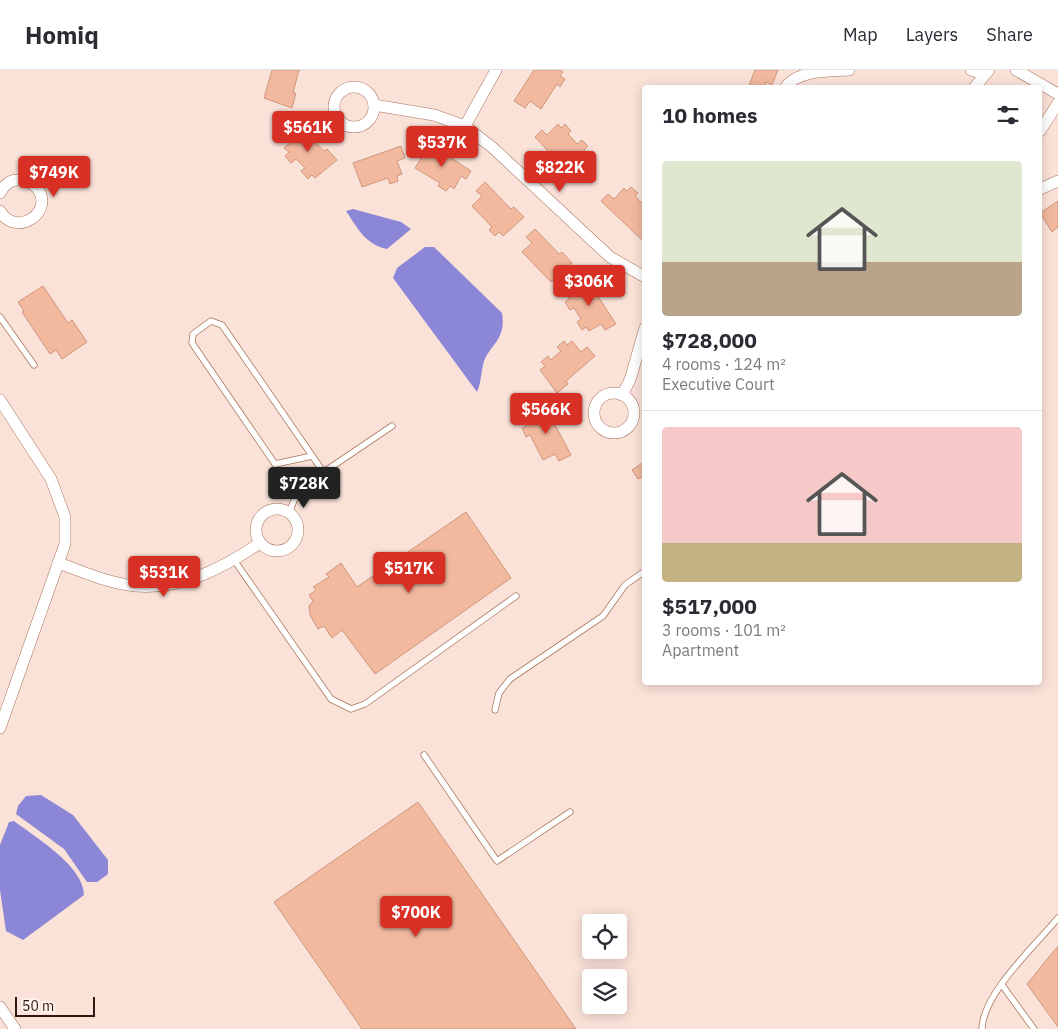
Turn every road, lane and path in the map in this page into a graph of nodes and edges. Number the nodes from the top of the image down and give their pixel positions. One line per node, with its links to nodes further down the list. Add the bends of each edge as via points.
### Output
1 (496, 70): 11 (street)
2 (849, 70): 6 (street, via 810,72 794,78)
3 (971, 70): 5 (street)
4 (1016, 70): 8 (street)
5 (987, 72): 7 (street)
6 (788, 85)
7 (976, 85)
8 (1058, 94)
9 (1058, 103): 12 (street)
10 (374, 105): 11 (street, via 434,115)
11 (466, 126): 17 (street, via 610,257)
12 (1042, 128)
13 (1058, 180): 14 (street)
14 (1042, 188)
15 (0, 193): 16 (street, via 8,183 21,180 34,186 41,198 39,212 29,222 14,223)
16 (0, 213)
17 (642, 275)
18 (0, 317): 20 (lane)
19 (642, 338): 21 (street, via 630,380)
20 (34, 365)
21 (622, 395)
22 (0, 400): 29 (street, via 52,479 64,517 65,544)
23 (392, 426): 25 (lane)
24 (312, 456): 24 (lane, via 222,325 211,320 193,334 192,343 275,464); 25 (lane)
25 (324, 473): 26 (lane, via 297,493)
26 (289, 513): 27 (street, via 276,509 264,514 256,524); 27 (street, via 297,525 292,545 286,550 272,551)
27 (260, 543): 28 (street)
28 (234, 560): 29 (street, via 187,581 135,586); 31 (lane, via 331,699 351,709 365,704)
29 (58, 563): 33 (street)
30 (642, 573): 32 (lane, via 626,585 603,616 510,679 499,693)
31 (516, 596)
32 (495, 710)
33 (0, 728)
34 (424, 755): 35 (lane, via 497,861)
35 (570, 812)
36 (1058, 918): 37 (lane)
37 (1002, 984): 40 (lane, via 992,996); 41 (lane)
38 (1, 1012): 39 (street)
39 (15, 1029)
40 (982, 1029)
41 (1034, 1029)

